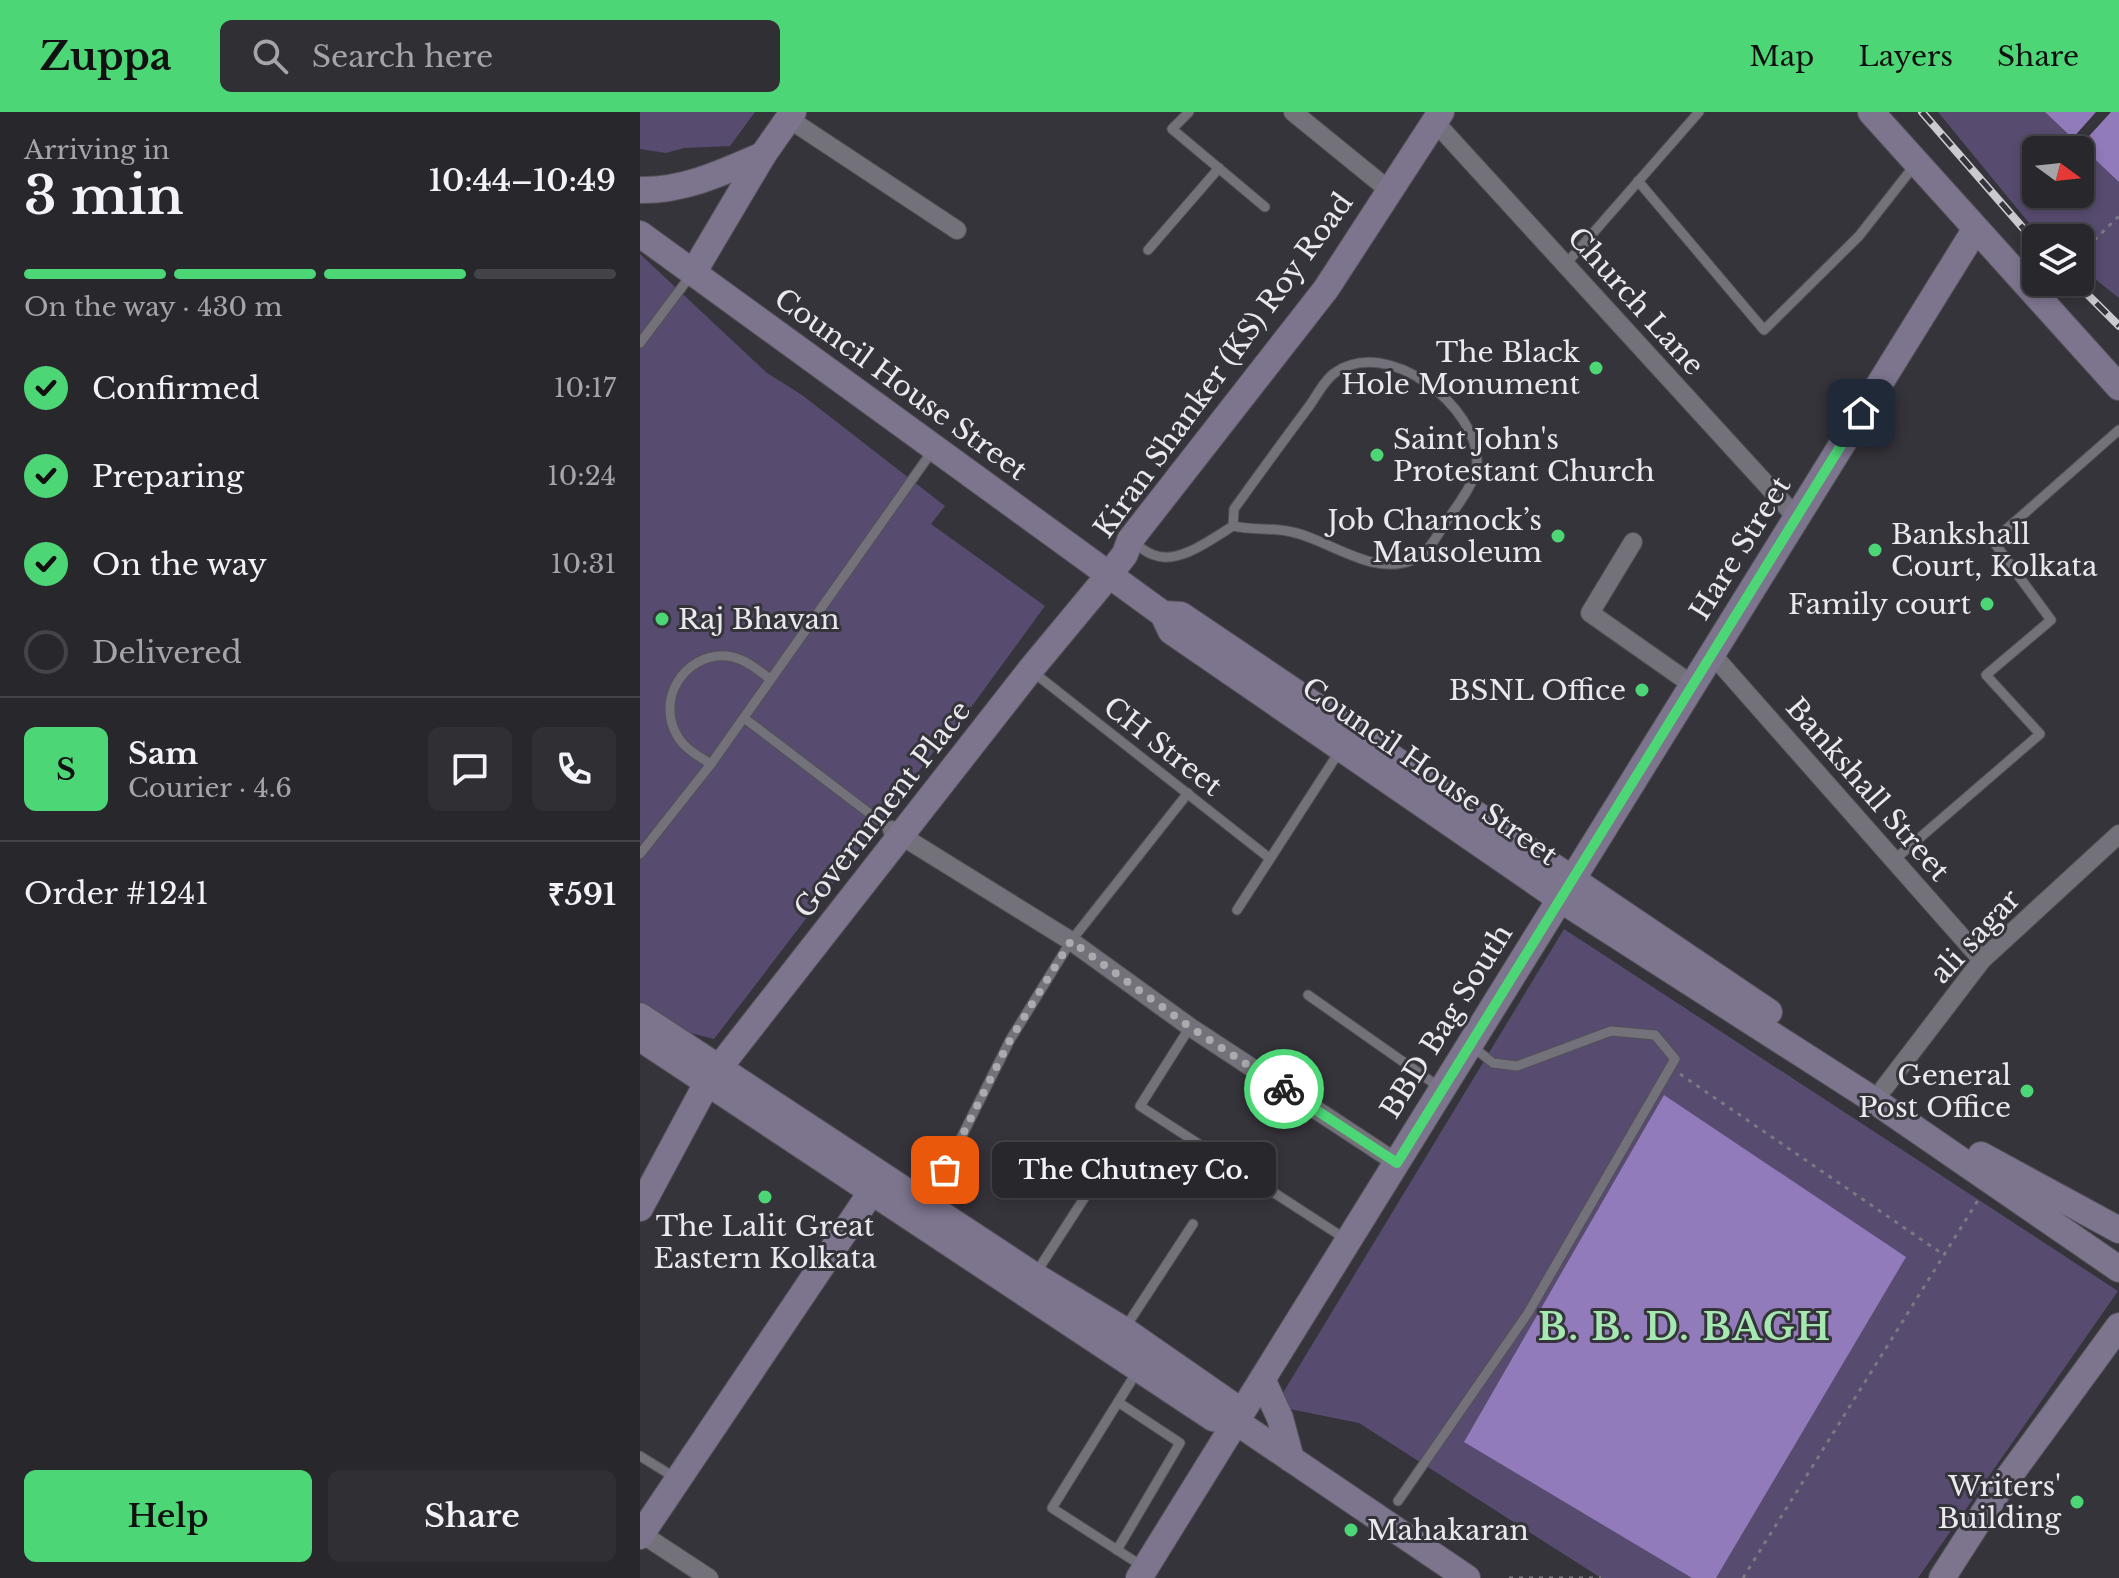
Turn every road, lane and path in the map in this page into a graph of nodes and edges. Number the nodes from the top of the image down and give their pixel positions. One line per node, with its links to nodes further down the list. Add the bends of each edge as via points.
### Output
1 (1189, 112): 9 (lane, via 1172,129)
2 (1293, 112): 12 (street)
3 (1699, 112): 10 (lane)
4 (1871, 112): 8 (main road)
5 (791, 116): 7 (main road); 15 (street)
6 (1438, 117): 12 (main road, Kiran Shanker (KS) Roy Road); 20 (street, Church Lane)
7 (763, 155): 11 (main road, via 711,178); 21 (main road)
8 (1916, 163): 10 (lane, via 1859,236 1764,330); 16 (main road)
9 (1219, 168): 13 (lane); 19 (lane)
10 (1638, 181): 20 (lane)
11 (640, 190)
12 (1390, 191): 28 (main road, Kiran Shanker (KS) Roy Road, via 1326,289)
13 (1265, 207)
14 (2119, 216): 18 (path)
15 (957, 230)
16 (1975, 230): 23 (main road); 26 (main road, Hare Street)
17 (640, 234): 21 (main road, Council House Street)
18 (2094, 240)
19 (1148, 250)
20 (1565, 265): 26 (street, Church Lane)
21 (693, 273): 22 (lane); 25 (main road, Council House Street)
22 (640, 343)
23 (2119, 387)
24 (2119, 430): 44 (lane, via 1993,541 2051,620 1986,675 2040,734)
25 (934, 448): 30 (main road, Council House Street); 34 (lane)
26 (1797, 518): 32 (main road, Hare Street)
27 (1233, 526): 27 (lane, via 1289,531 1360,558 1416,559 1462,499 1477,464 1473,444 1456,412 1427,380 1397,366 1363,362 1345,368 1333,373 1234,509); 28 (lane, via 1173,555 1155,557)
28 (1130, 540): 30 (main road, Kiran Shanker (KS) Roy Road, via 1125,554)
29 (1633, 542): 35 (street, via 1590,613)
30 (1104, 572): 31 (main road, Council House Street); 33 (main road, Government Place); 40 (main road)
31 (1163, 614): 37 (main road, Council House Street, via 1171,631); 45 (main road, Council House Street, via 1181,615)
32 (1712, 654): 35 (main road, Hare Street); 44 (street, Bankshall Street)
33 (1031, 669): 39 (lane, CH Street); 40 (main road, Government Place)
34 (770, 679): 36 (lane); 38 (lane, via 749,663 712,656 695,663 674,685 670,718 676,735)
35 (1694, 686): 45 (main road, Hare Street)
36 (744, 718): 38 (lane); 40 (lane)
37 (1341, 749): 43 (lane); 45 (main road, Council House Street)
38 (711, 764): 42 (lane)
39 (1188, 793): 43 (lane, CH Street); 47 (lane)
40 (896, 833): 47 (street); 54 (main road, Government Place)
41 (2119, 834): 48 (street, ali sagar)
42 (640, 854)
43 (1268, 857): 46 (lane)
44 (1894, 860): 48 (street, Bankshall Street)
45 (1566, 891): 53 (main road, BBD Bag South); 57 (main road)
46 (1237, 910)
47 (1071, 941): 51 (street); 62 (lane, via 1010,1040)
48 (1982, 960): 57 (street, ali sagar)
49 (1308, 995): 56 (lane)
50 (640, 1016): 54 (main road)
51 (1190, 1027): 58 (street); 66 (lane, via 1140,1106)
52 (640, 1038): 54 (main road)
53 (1468, 1043): 56 (main road, BBD Bag South); 79 (lane, via 1493,1063 1517,1066 1611,1031 1655,1035 1675,1059 1528,1313)
54 (708, 1071): 61 (main road); 62 (main road); 63 (main road, Government Place)
55 (1676, 1071): 67 (path)
56 (1440, 1088): 58 (main road, BBD Bag South)
57 (1878, 1093): 60 (main road); 65 (main road, via 1998,1166)
58 (1397, 1163): 66 (main road, BBD Bag South)
59 (1101, 1172): 69 (lane)
60 (1990, 1181): 67 (path); 68 (main road)
61 (872, 1191): 69 (main road); 78 (main road)
62 (928, 1204): 69 (main road)
63 (640, 1208)
64 (1193, 1224): 71 (lane)
65 (2119, 1230)
66 (1347, 1240): 73 (main road, BBD Bag South)
67 (1944, 1255): 87 (path)
68 (2119, 1269)
69 (1030, 1284): 71 (main road)
70 (2119, 1326): 88 (main road, via 1994,1497)
71 (1118, 1339): 72 (main road); 75 (main road, via 1232,1405)
72 (1140, 1367): 74 (lane); 75 (main road, via 1213,1418)
73 (1263, 1381): 75 (main road, BBD Bag South); 77 (main road)
74 (1118, 1402): 81 (lane, via 1180,1443); 81 (lane, via 1052,1508)
75 (1238, 1423): 77 (main road); 82 (main road, BBD Bag South)
76 (640, 1456): 78 (lane)
77 (1291, 1459): 84 (main road)
78 (678, 1479): 80 (main road)
79 (1398, 1501)
80 (641, 1535): 83 (street)
81 (1117, 1550): 82 (lane)
82 (1142, 1573)
83 (709, 1578)
84 (1467, 1578)
85 (1509, 1578): 86 (path)
86 (1601, 1578)
87 (1743, 1578)
88 (1942, 1578)

